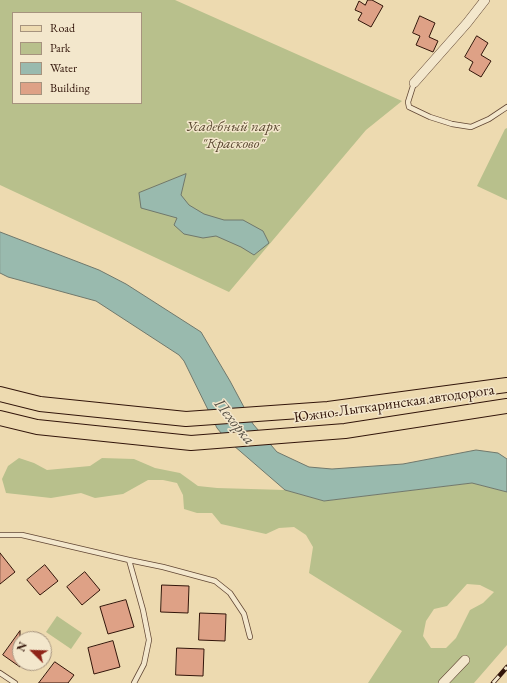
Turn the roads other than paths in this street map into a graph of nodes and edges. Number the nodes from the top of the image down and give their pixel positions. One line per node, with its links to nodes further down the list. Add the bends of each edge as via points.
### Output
1 (485, 0): 2 (street)
2 (414, 83): 3 (lane, via 409,107 452,124 471,127)
3 (507, 107)
4 (507, 385): 5 (main road, Южно-Лыткаринская автодорога, via 328,409 186,419 40,404)
5 (0, 394)
6 (507, 406): 7 (main road, Южно-Лыткаринская автодорога, via 345,431 191,443 37,427)
7 (0, 418)
8 (0, 535): 9 (lane, via 22,535)
9 (129, 560): 10 (lane, via 215,581 230,593 244,614); 14 (lane, via 149,640 144,664)
10 (250, 637)
11 (465, 660): 15 (street)
12 (0, 673): 13 (lane)
13 (15, 683)
14 (134, 683)
15 (443, 683)

